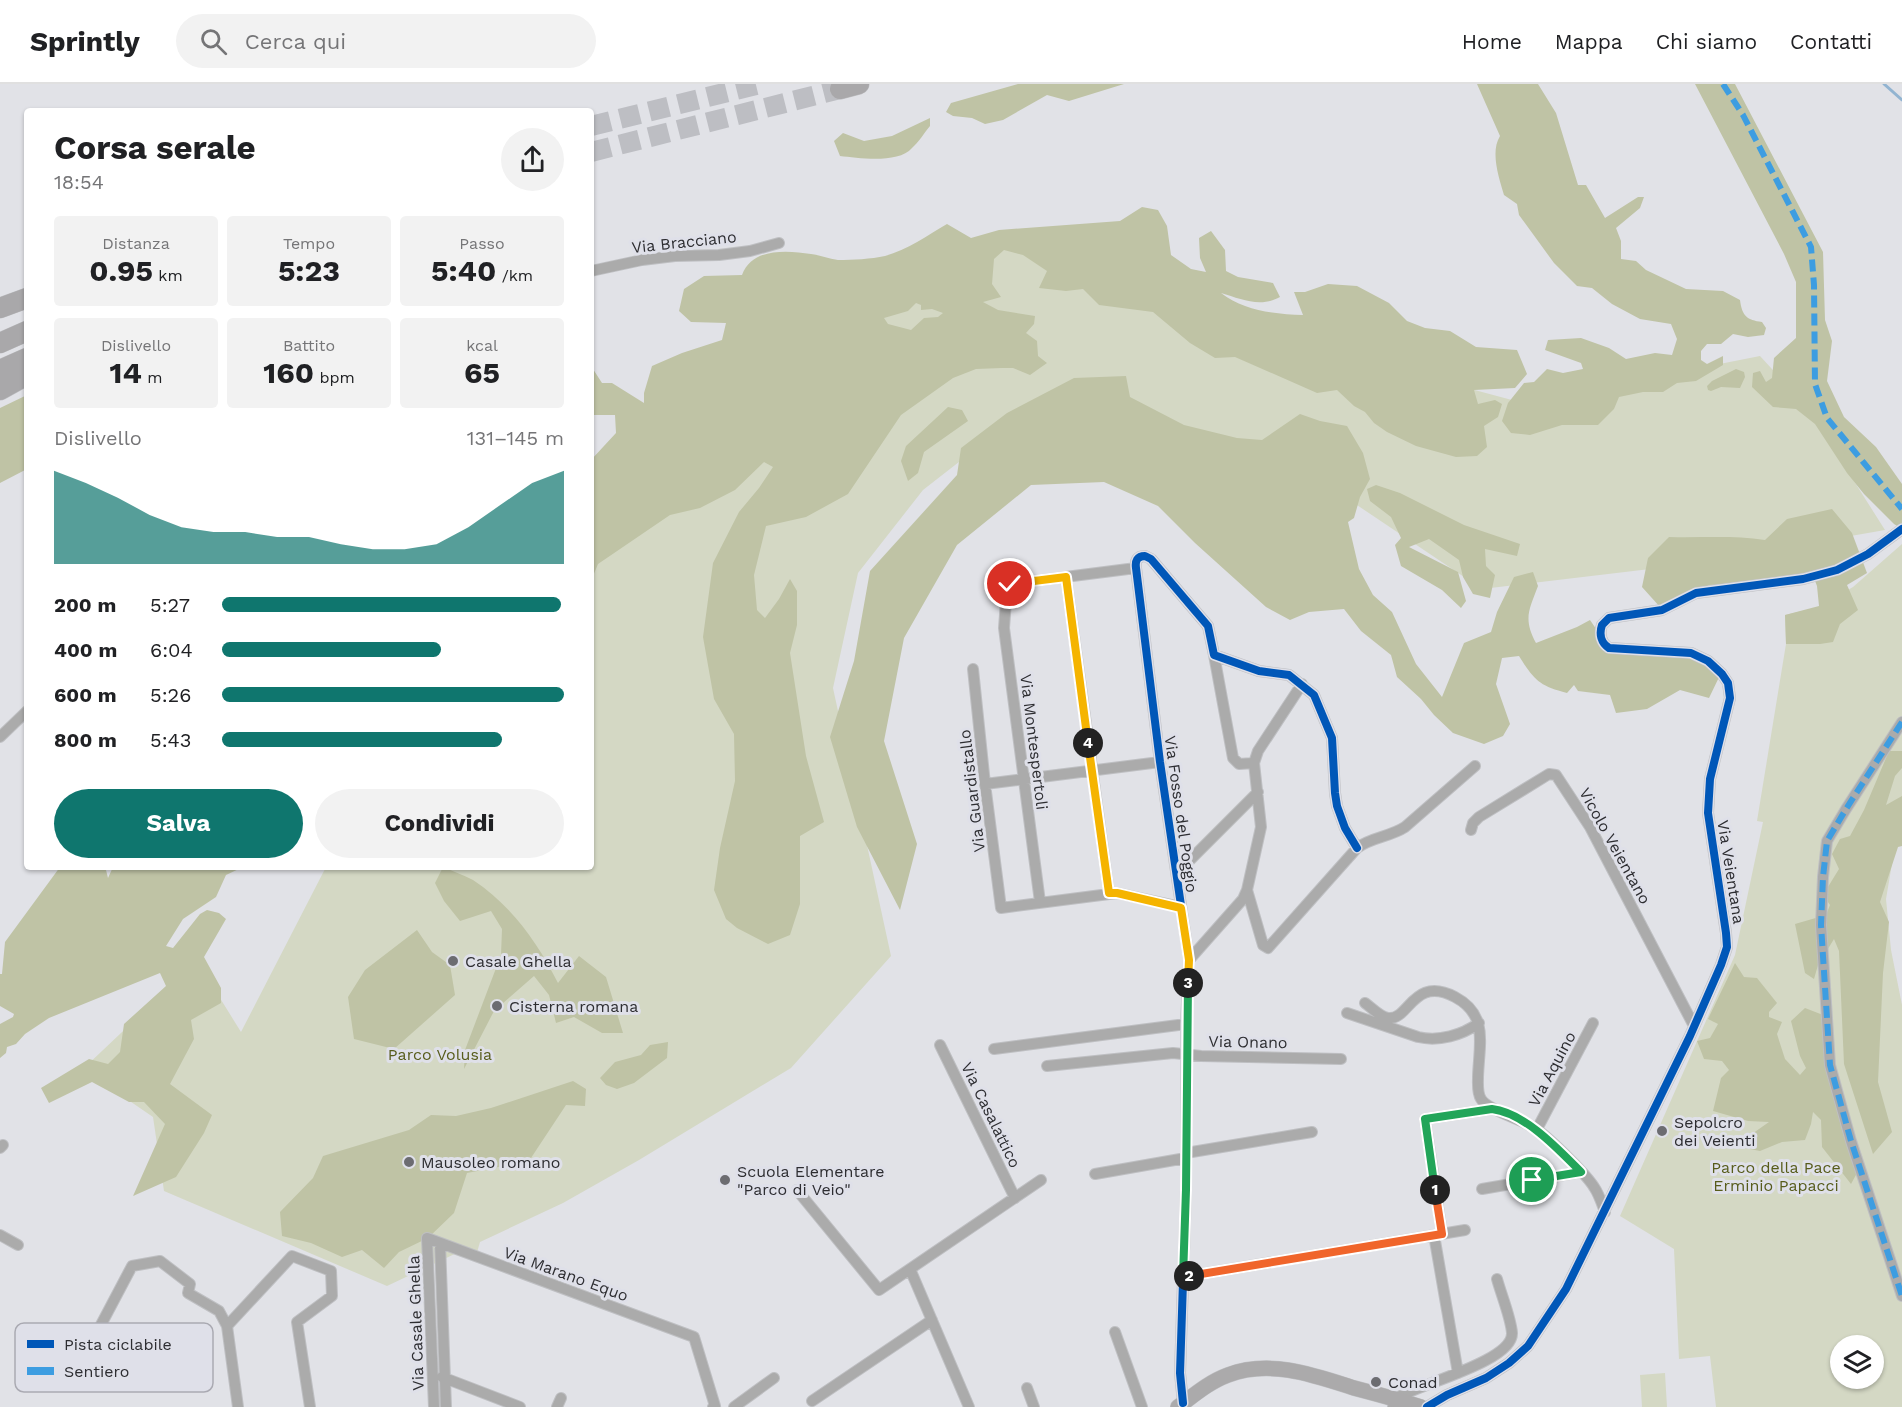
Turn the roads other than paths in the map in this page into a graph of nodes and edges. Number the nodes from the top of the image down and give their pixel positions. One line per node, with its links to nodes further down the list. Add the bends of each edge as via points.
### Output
1 (779, 243): 2 (street, Via Bracciano, via 740,252 642,260)
2 (594, 269)
3 (24, 299): 4 (highway)
4 (0, 308)
5 (24, 333): 6 (highway)
6 (0, 343)
7 (24, 359): 8 (highway)
8 (0, 370)
9 (24, 377): 10 (highway)
10 (0, 390)
11 (1902, 529): 40 (street, Via Veientana, via 1868,554 1837,570 1795,580 1696,593 1662,610 1610,618 1602,625 1601,638 1608,647 1697,655 1718,670 1730,690 1708,802 1727,947)
12 (1136, 568): 13 (street); 14 (street, via 1143,556 1151,559 1208,626); 20 (street, Via Fosso del Poggio)
13 (1066, 577): 23 (street); 24 (street, Via Montespertoli, via 1008,585 1004,628)
14 (1214, 655): 16 (street, via 1259,671 1289,675); 21 (street, via 1233,758 1241,764)
15 (974, 669): 25 (street, Via Guardistallo)
16 (1302, 684): 21 (street); 28 (street, via 1315,696 1331,736 1335,794 1345,828)
17 (24, 714): 19 (street)
18 (1902, 722): 66 (street, via 1827,841 1821,925 1830,1065)
19 (0, 737)
20 (1160, 762): 23 (street); 29 (street, Via Fosso del Poggio)
21 (1254, 763): 26 (street)
22 (1475, 766): 28 (street, via 1405,828)
23 (1092, 771): 24 (street); 31 (street)
24 (1023, 779): 25 (street); 32 (street, Via Montespertoli)
25 (985, 784): 32 (street, Via Guardistallo, via 1001,908)
26 (1258, 792): 29 (street); 30 (street, via 1261,827)
27 (1471, 830): 40 (street, Vicolo Veientano, via 1479,817 1549,774 1556,775 1590,827)
28 (1357, 848): 30 (street, via 1268,948 1263,946)
29 (1177, 873): 33 (street, Via Fosso del Poggio)
30 (1247, 890): 34 (street, via 1238,907)
31 (1109, 893): 32 (street); 33 (street)
32 (1040, 902)
33 (1181, 908): 34 (street, Via Fosso del Poggio)
34 (1189, 960): 39 (street, Via Fosso del Poggio)
35 (1365, 1003): 37 (street, via 1391,1018 1426,992 1439,990 1467,1004)
36 (1347, 1013): 37 (street, via 1426,1039 1458,1034)
37 (1479, 1023): 46 (street, via 1478,1093)
38 (1593, 1023): 47 (street, Via Aquino)
39 (1186, 1024): 42 (street); 43 (street, Via Fosso del Poggio)
40 (1694, 1026): 56 (street, Via Veientana)
41 (940, 1045): 55 (street, Via Casalattico)
42 (994, 1049)
43 (1187, 1054): 44 (street, Via Onano); 45 (street, Via Onano); 49 (street, Via Fosso del Poggio)
44 (1341, 1059)
45 (1047, 1066)
46 (1492, 1109): 47 (street); 59 (street, via 1425,1119)
47 (1537, 1129): 50 (street)
48 (1312, 1132): 49 (street)
49 (1186, 1155): 51 (street); 64 (street, Via Fosso del Poggio)
50 (1581, 1172): 53 (street); 56 (street, via 1596,1190)
51 (1095, 1174)
52 (1041, 1180): 55 (street)
53 (1482, 1189)
54 (796, 1190): 63 (street, via 879,1290)
55 (1015, 1198): 63 (street)
56 (1605, 1212): 90 (street, Via Veientana, via 1566,1289 1528,1346 1486,1378)
57 (1465, 1230): 59 (street)
58 (0, 1234): 62 (street)
59 (1438, 1234): 64 (street); 72 (street)
60 (427, 1238): 61 (street, Via Marano Equo); 71 (street, Via Casale Ghella)
61 (440, 1243): 73 (street, Via Casale Ghella); 84 (street, Via Marano Equo, via 694,1337)
62 (18, 1245)
63 (910, 1269): 67 (street)
64 (1183, 1277): 78 (street, Via Fosso del Poggio)
65 (1497, 1279): 72 (street, via 1511,1339 1492,1357)
66 (1902, 1296)
67 (932, 1320): 76 (street); 86 (street)
68 (102, 1323): 69 (street, via 132,1266 160,1261 190,1284 188,1293 219,1311)
69 (227, 1326): 79 (street); 80 (street, via 292,1256 331,1271 332,1296 297,1322)
70 (1115, 1332): 88 (street)
71 (433, 1373): 73 (street); 81 (street, Via Casale Ghella)
72 (1458, 1373): 77 (street, via 1404,1393)
73 (446, 1378): 82 (street, Via Casale Ghella); 83 (street)
74 (774, 1378): 85 (street)
75 (1027, 1388): 87 (street)
76 (812, 1401)
77 (1394, 1403): 78 (street, via 1295,1371 1266,1368 1223,1377); 89 (street)
78 (1180, 1405)
79 (238, 1407)
80 (310, 1407)
81 (434, 1407)
82 (446, 1407)
83 (520, 1407)
84 (717, 1407)
85 (734, 1407)
86 (969, 1407)
87 (1034, 1407)
88 (1142, 1407)
89 (1421, 1407)
90 (1427, 1407)

